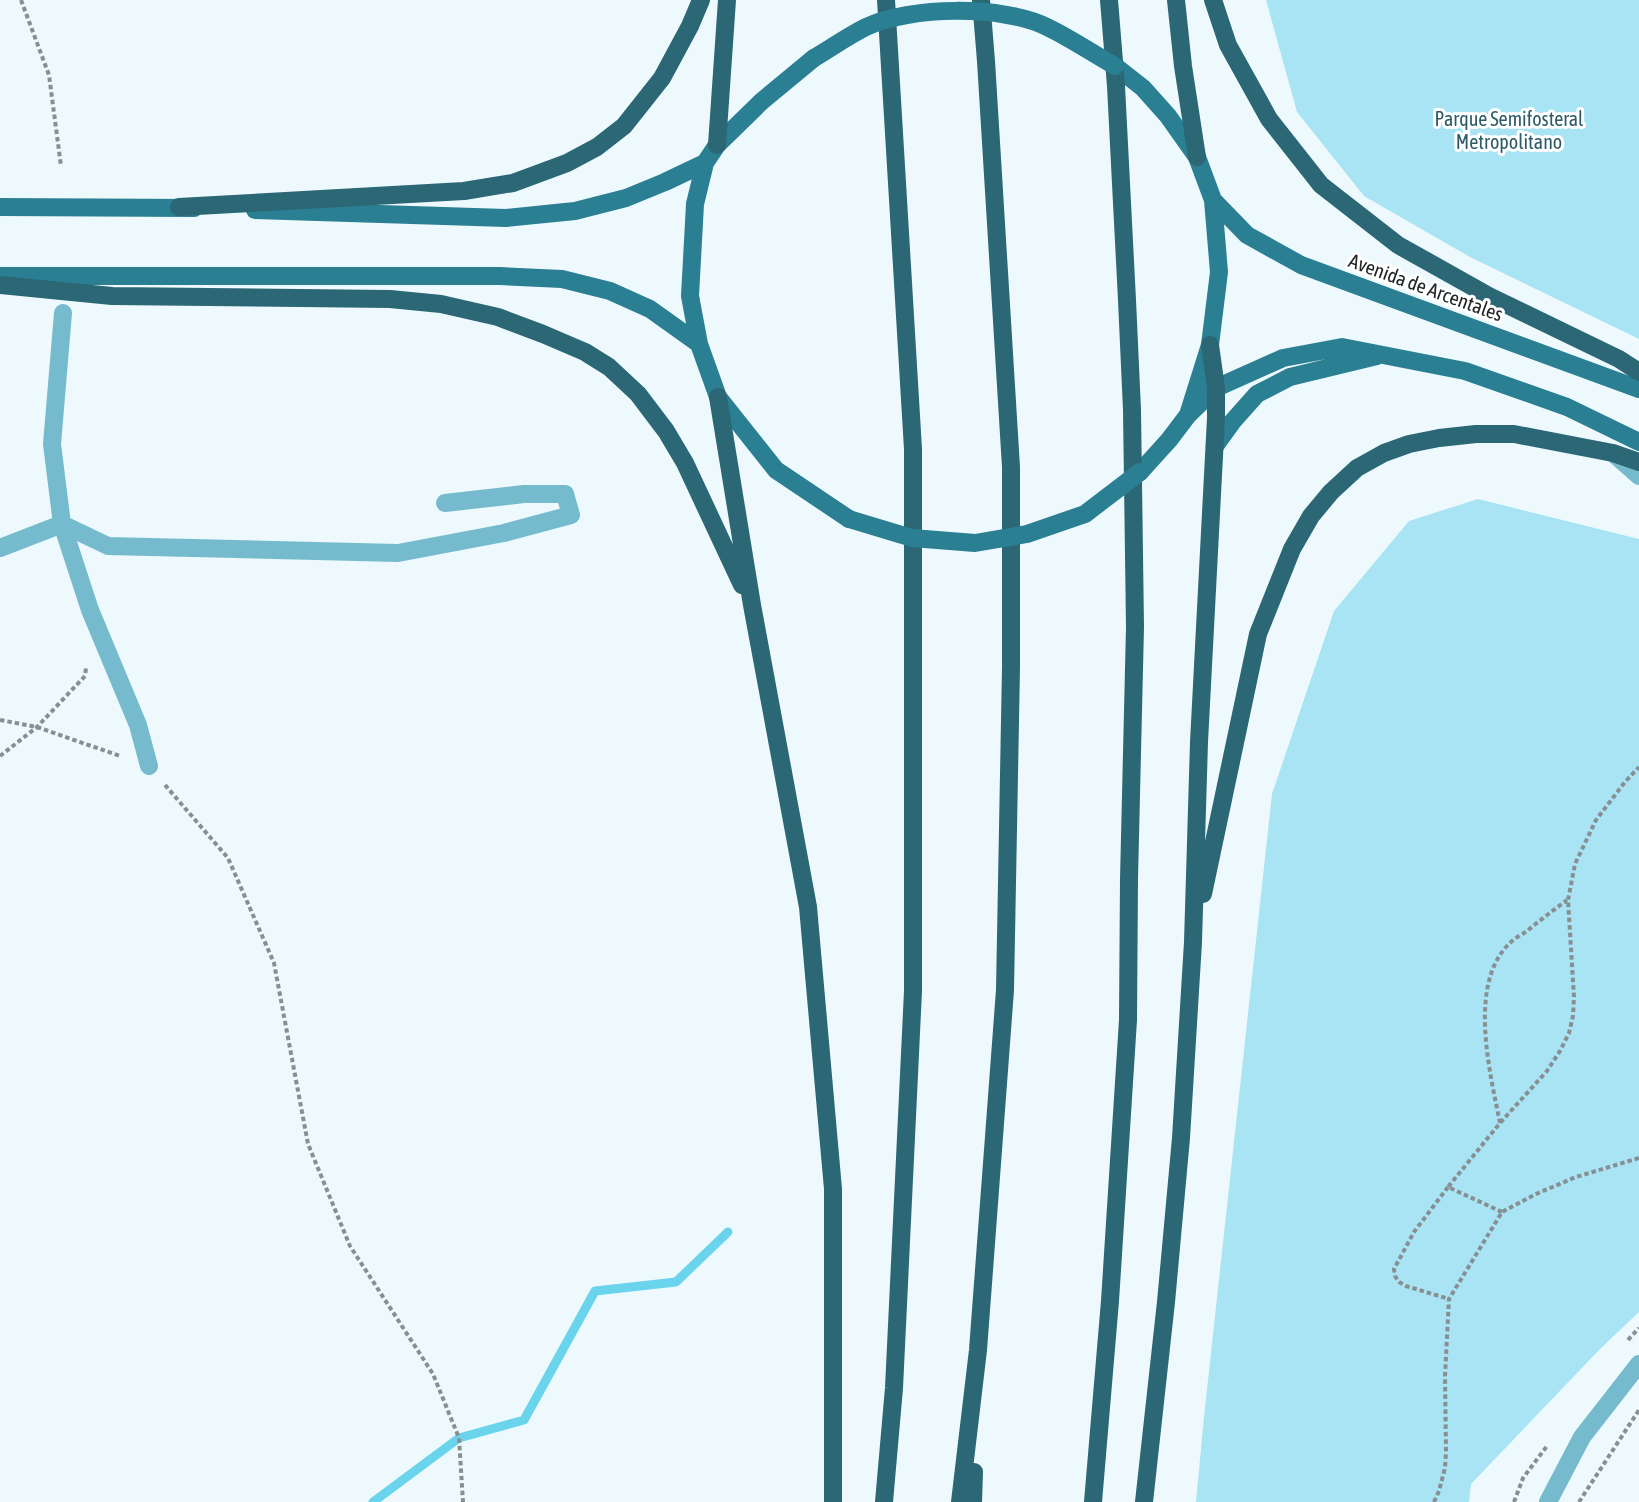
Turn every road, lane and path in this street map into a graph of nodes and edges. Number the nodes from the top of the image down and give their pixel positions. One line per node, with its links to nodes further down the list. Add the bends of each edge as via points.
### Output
1 (21, 0): 12 (path, via 49,75)
2 (701, 0): 15 (highway, via 662,78 624,126 567,163 513,183 464,191)
3 (727, 0): 9 (highway)
4 (886, 0): 54 (highway, via 913,449 913,991 894,1388)
5 (981, 0): 49 (highway, via 1011,467 1011,667 1005,990)
6 (1109, 0): 57 (highway, via 1127,289 1135,627 1128,1020)
7 (1176, 0): 10 (highway)
8 (1213, 0): 22 (highway, via 1228,45 1269,119 1321,185 1398,245)
9 (717, 145): 10 (main road, bridge, via 814,58 867,26 910,14 954,10 1008,14 1046,26 1115,66 1156,102); 11 (main road)
10 (1197, 158): 13 (main road)
11 (705, 163): 15 (main road, via 626,198 575,211 506,218); 19 (main road, via 695,204 691,256 690,296)
12 (61, 166)
13 (1213, 200): 20 (main road, via 1219,272); 24 (main road, Avenida de Arcentales, via 1247,235 1301,265)
14 (0, 207): 15 (main road)
15 (179, 207)
16 (0, 276): 19 (main road, via 562,279 610,291 650,309)
17 (0, 285): 35 (highway, via 112,296 390,299 441,304 498,317 543,334 609,367 638,394 685,463)
18 (63, 313): 33 (street, via 52,444)
19 (699, 345): 25 (main road)
20 (1210, 345): 23 (highway); 26 (main road)
21 (1384, 354): 23 (main road, via 1342,347 1283,358); 27 (main road, via 1465,371 1567,407); 28 (main road, via 1290,377 1257,394)
22 (1639, 372)
23 (1216, 388): 26 (main road); 28 (highway)
24 (1639, 389)
25 (718, 398): 26 (main road, bridge, via 776,470 849,519 912,538 975,543 1027,534 1084,514 1140,472); 35 (highway)
26 (1188, 415)
27 (1639, 442)
28 (1215, 446): 43 (highway)
29 (1613, 453): 30 (highway); 31 (street); 43 (highway, via 1514,434 1438,438 1384,453 1357,468 1331,492 1292,549 1258,634)
30 (1639, 462)
31 (1639, 476)
32 (445, 503): 33 (street, via 524,494 566,494 571,515 398,553 108,546)
33 (62, 524): 34 (street); 40 (street, via 90,610 138,725)
34 (0, 548)
35 (752, 605): 53 (highway, via 808,907 833,1190)
36 (86, 665): 38 (path, via 85,676)
37 (0, 720): 38 (path)
38 (37, 727): 39 (path); 40 (path)
39 (0, 756)
40 (149, 766): 52 (path, via 228,858 274,963 308,1144 350,1246 433,1374 459,1437)
41 (1639, 767): 42 (path, via 1596,820 1575,864)
42 (1568, 900): 44 (path, via 1574,997 1569,1033 1547,1071); 44 (path, via 1509,944 1491,974 1484,1011)
43 (1193, 942): 58 (highway, via 1176,1204)
44 (1500, 1123): 46 (path)
45 (1639, 1158): 47 (path, via 1576,1177)
46 (1448, 1187): 47 (path); 48 (path, via 1414,1232 1394,1269 1399,1282 1406,1286)
47 (1502, 1212): 48 (path)
48 (1449, 1299): 59 (path, via 1445,1468)
49 (978, 1350): 55 (highway); 56 (highway)
50 (1639, 1364): 60 (street, via 1582,1437)
51 (1639, 1410): 61 (path)
52 (463, 1502)
53 (833, 1502)
54 (884, 1502)
55 (960, 1502)
56 (973, 1502)
57 (1093, 1502)
58 (1144, 1502)
59 (1434, 1502)
60 (1548, 1502)
61 (1579, 1502)

